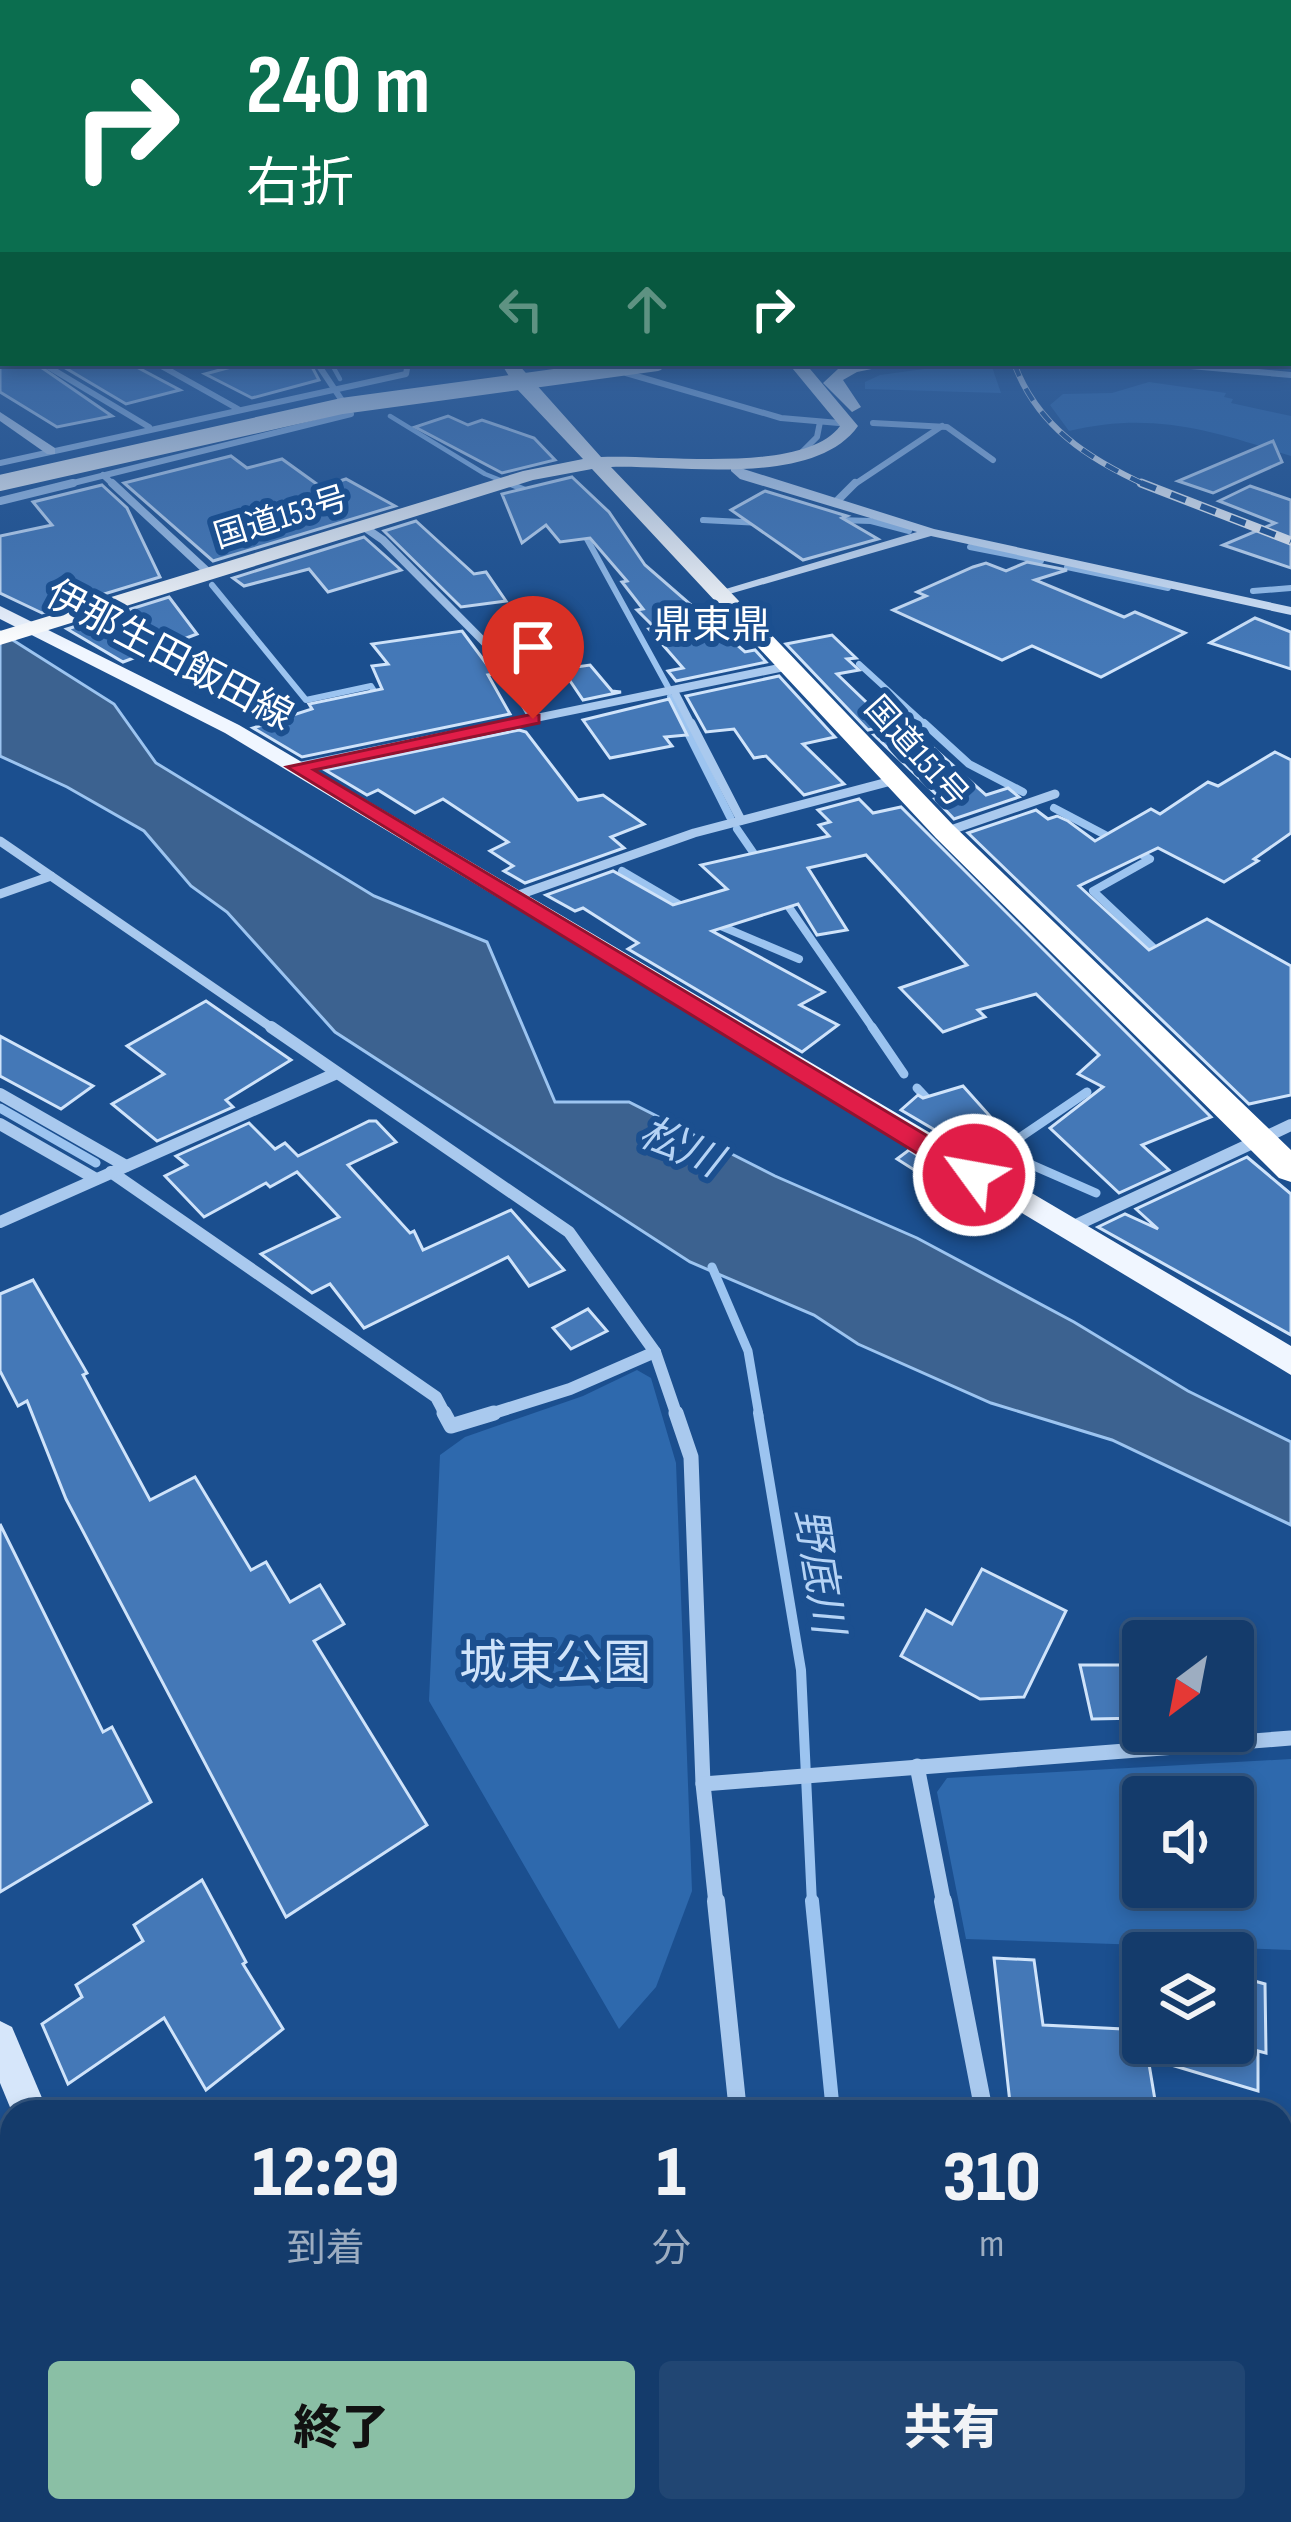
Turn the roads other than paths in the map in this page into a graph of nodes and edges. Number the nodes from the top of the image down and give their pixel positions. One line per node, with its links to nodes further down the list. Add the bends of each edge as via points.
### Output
1 (124, 413): 15 (street)
2 (222, 413): 15 (street)
3 (261, 413): 22 (highway, bridge)
4 (312, 413): 24 (highway, bridge)
5 (350, 413): 23 (street)
6 (549, 413): 20 (highway, 国道151号)
7 (764, 413): 11 (street)
8 (838, 413): 17 (highway, via 849,426 839,442)
9 (855, 413): 21 (highway, via 856,435 848,443 792,464)
10 (0, 416): 16 (main road)
11 (820, 422): 13 (street); 17 (street)
12 (873, 422): 14 (street)
13 (839, 423)
14 (942, 426): 18 (street); 26 (street, via 862,475)
15 (149, 428): 16 (street)
16 (51, 452): 19 (street); 23 (street)
17 (797, 457): 20 (highway)
18 (993, 460)
19 (0, 464)
20 (594, 465): 21 (highway); 27 (highway, 国道153号, via 503,483); 30 (highway, 国道151号)
21 (735, 467): 26 (main road)
22 (0, 473)
23 (99, 476): 25 (street); 29 (street)
24 (0, 483)
25 (0, 501)
26 (836, 503): 28 (main road)
27 (364, 527): 29 (highway, 国道153号); 35 (street, via 494,652)
28 (931, 532): 30 (main road); 31 (main road)
29 (209, 573): 32 (highway, 国道153号)
30 (724, 594): 33 (highway, 国道151号)
31 (1291, 611)
32 (10, 628): 36 (main road, 伊那生田飯田線, via 169,694)
33 (792, 666): 34 (street); 37 (highway, 国道151号)
34 (674, 691): 35 (street); 39 (street)
35 (533, 719): 36 (street)
36 (297, 767): 44 (main road, 伊那生田飯田線)
37 (898, 779): 39 (street); 40 (highway, 国道151号)
38 (1055, 794): 40 (street)
39 (742, 820): 44 (street)
40 (945, 832): 49 (highway, 国道151号)
41 (0, 842): 42 (street)
42 (50, 876): 43 (street); 45 (street)
43 (0, 894)
44 (512, 898): 55 (main road, 伊那生田飯田線)
45 (337, 1073): 50 (street); 56 (street, via 569,1232)
46 (0, 1094): 50 (street)
47 (0, 1124): 53 (street)
48 (1291, 1125): 49 (street)
49 (1258, 1139): 51 (highway, 国道151号); 55 (street)
50 (126, 1166): 52 (street)
51 (1291, 1170)
52 (111, 1172): 53 (street); 56 (street, via 436,1397 451,1426)
53 (96, 1179): 54 (street)
54 (0, 1222)
55 (1065, 1231): 57 (main road, 伊那生田飯田線)
56 (655, 1352): 60 (street, via 691,1457)
57 (1291, 1362)
58 (1291, 1738): 59 (street)
59 (917, 1766): 60 (street); 64 (street)
60 (704, 1784): 63 (street)
61 (0, 2039): 62 (main road)
62 (25, 2100)
63 (737, 2100)
64 (982, 2100)

